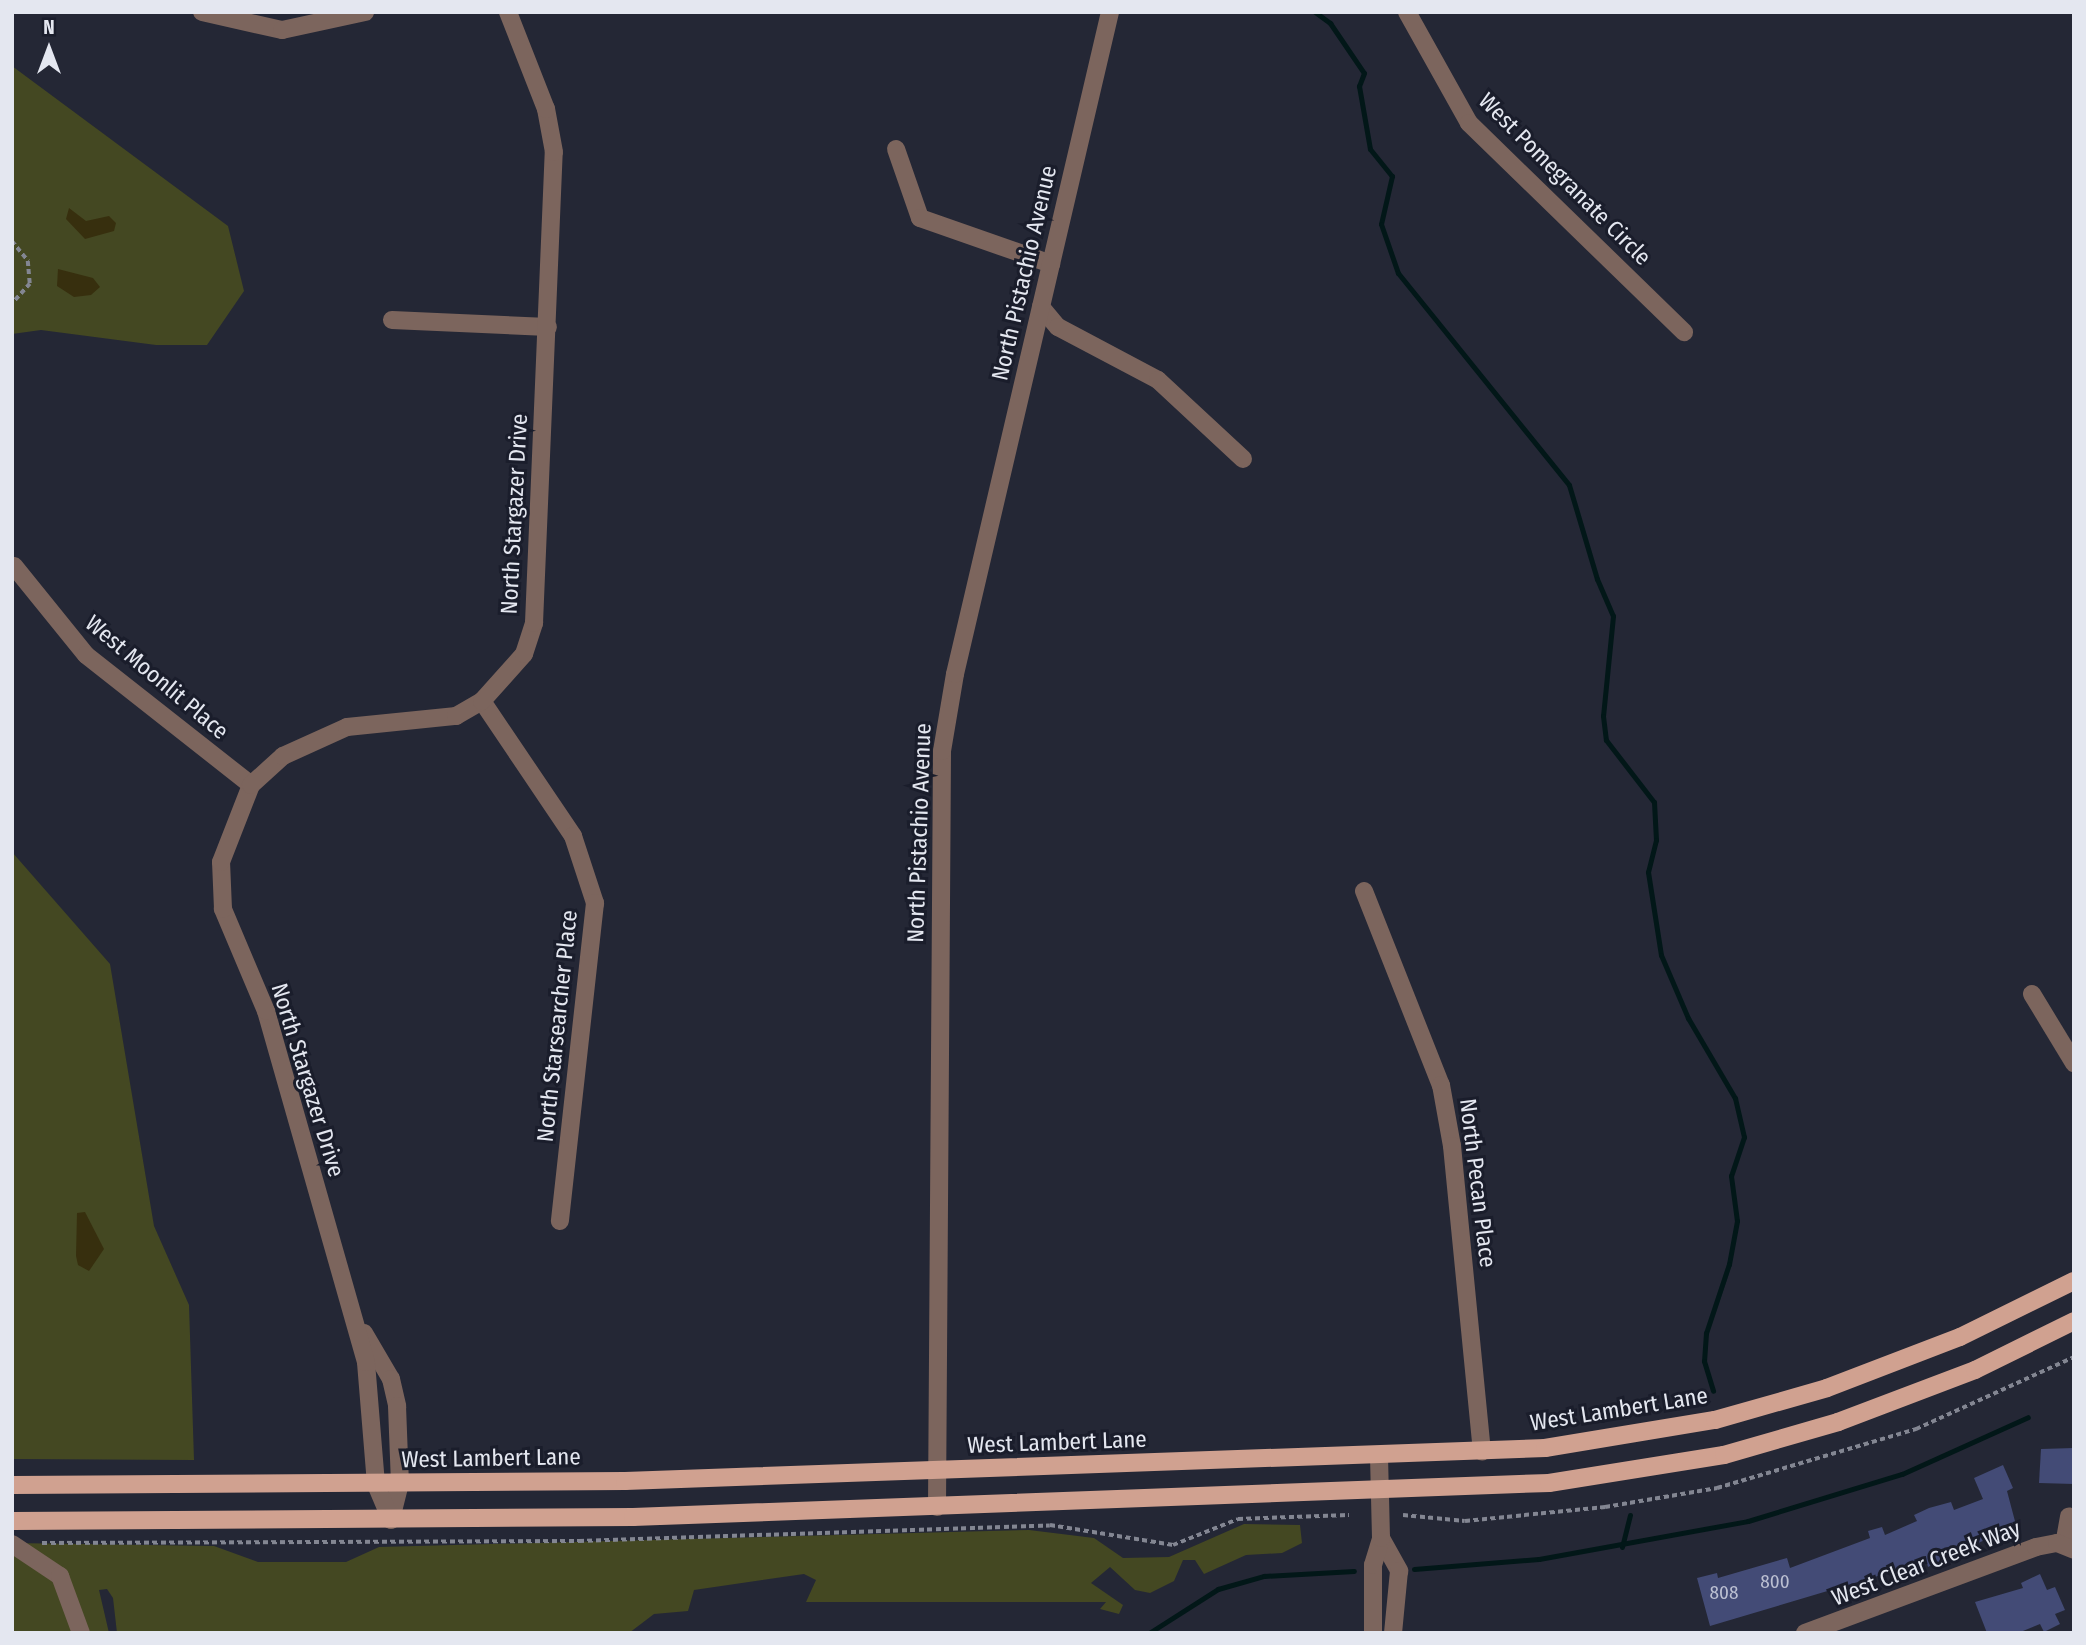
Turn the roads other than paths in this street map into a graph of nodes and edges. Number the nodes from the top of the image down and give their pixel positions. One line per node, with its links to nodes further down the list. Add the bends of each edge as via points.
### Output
1 (202, 12): 2 (street, via 282,30)
2 (365, 12)
3 (508, 12): 10 (street, North Stargazer Drive, via 546,109 554,152)
4 (1110, 12): 7 (street, North Pistachio Avenue)
5 (1406, 12): 11 (street, West Pomegranate Circle, via 1469,123)
6 (897, 149): 7 (street, via 920,218)
7 (1051, 264): 8 (street, North Pistachio Avenue)
8 (1041, 306): 12 (street, via 1058,327 1158,380); 25 (street, North Pistachio Avenue, via 955,674 942,751)
9 (392, 320): 10 (street)
10 (548, 327): 14 (street, North Stargazer Drive, via 534,623 510,675)
11 (1684, 332)
12 (1242, 459)
13 (14, 566): 15 (street, West Moonlit Place, via 86,655)
14 (482, 701): 15 (street, North Stargazer Drive, via 426,723 347,727 312,738); 19 (street, North Starsearcher Place, via 573,836 595,903)
15 (251, 785): 21 (street, North Stargazer Drive, via 221,862 223,909 266,1011)
16 (1364, 891): 23 (street, North Pecan Place, via 1441,1085 1452,1146)
17 (2032, 994): 18 (street)
18 (2074, 1063)
19 (560, 1221)
20 (2074, 1281): 23 (main road, West Lambert Lane, via 1920,1354 1771,1405 1601,1441)
21 (352, 1316): 26 (street, North Stargazer Drive, via 395,1392); 27 (street, North Stargazer Drive, via 372,1395)
22 (2074, 1321): 29 (main road, via 1887,1406 1724,1455 1549,1483)
23 (1482, 1452): 24 (main road, West Lambert Lane)
24 (1379, 1457): 25 (main road, West Lambert Lane); 29 (street)
25 (936, 1471): 26 (main road, West Lambert Lane); 30 (street, North Pistachio Avenue)
26 (400, 1483): 27 (main road, West Lambert Lane); 32 (street, North Stargazer Drive)
27 (376, 1484): 28 (main road, West Lambert Lane); 32 (street, North Stargazer Drive)
28 (12, 1485)
29 (1380, 1492): 30 (main road); 34 (street)
30 (936, 1507): 32 (main road)
31 (2069, 1517): 36 (street)
32 (391, 1520): 33 (main road)
33 (12, 1521)
34 (1381, 1538): 38 (street, via 1373,1565); 39 (street, via 1399,1571)
35 (12, 1544): 37 (street, via 60,1576)
36 (2069, 1548): 40 (street, West Clear Creek Way, via 2036,1547)
37 (81, 1633)
38 (1373, 1633)
39 (1392, 1633)
40 (1805, 1633)

